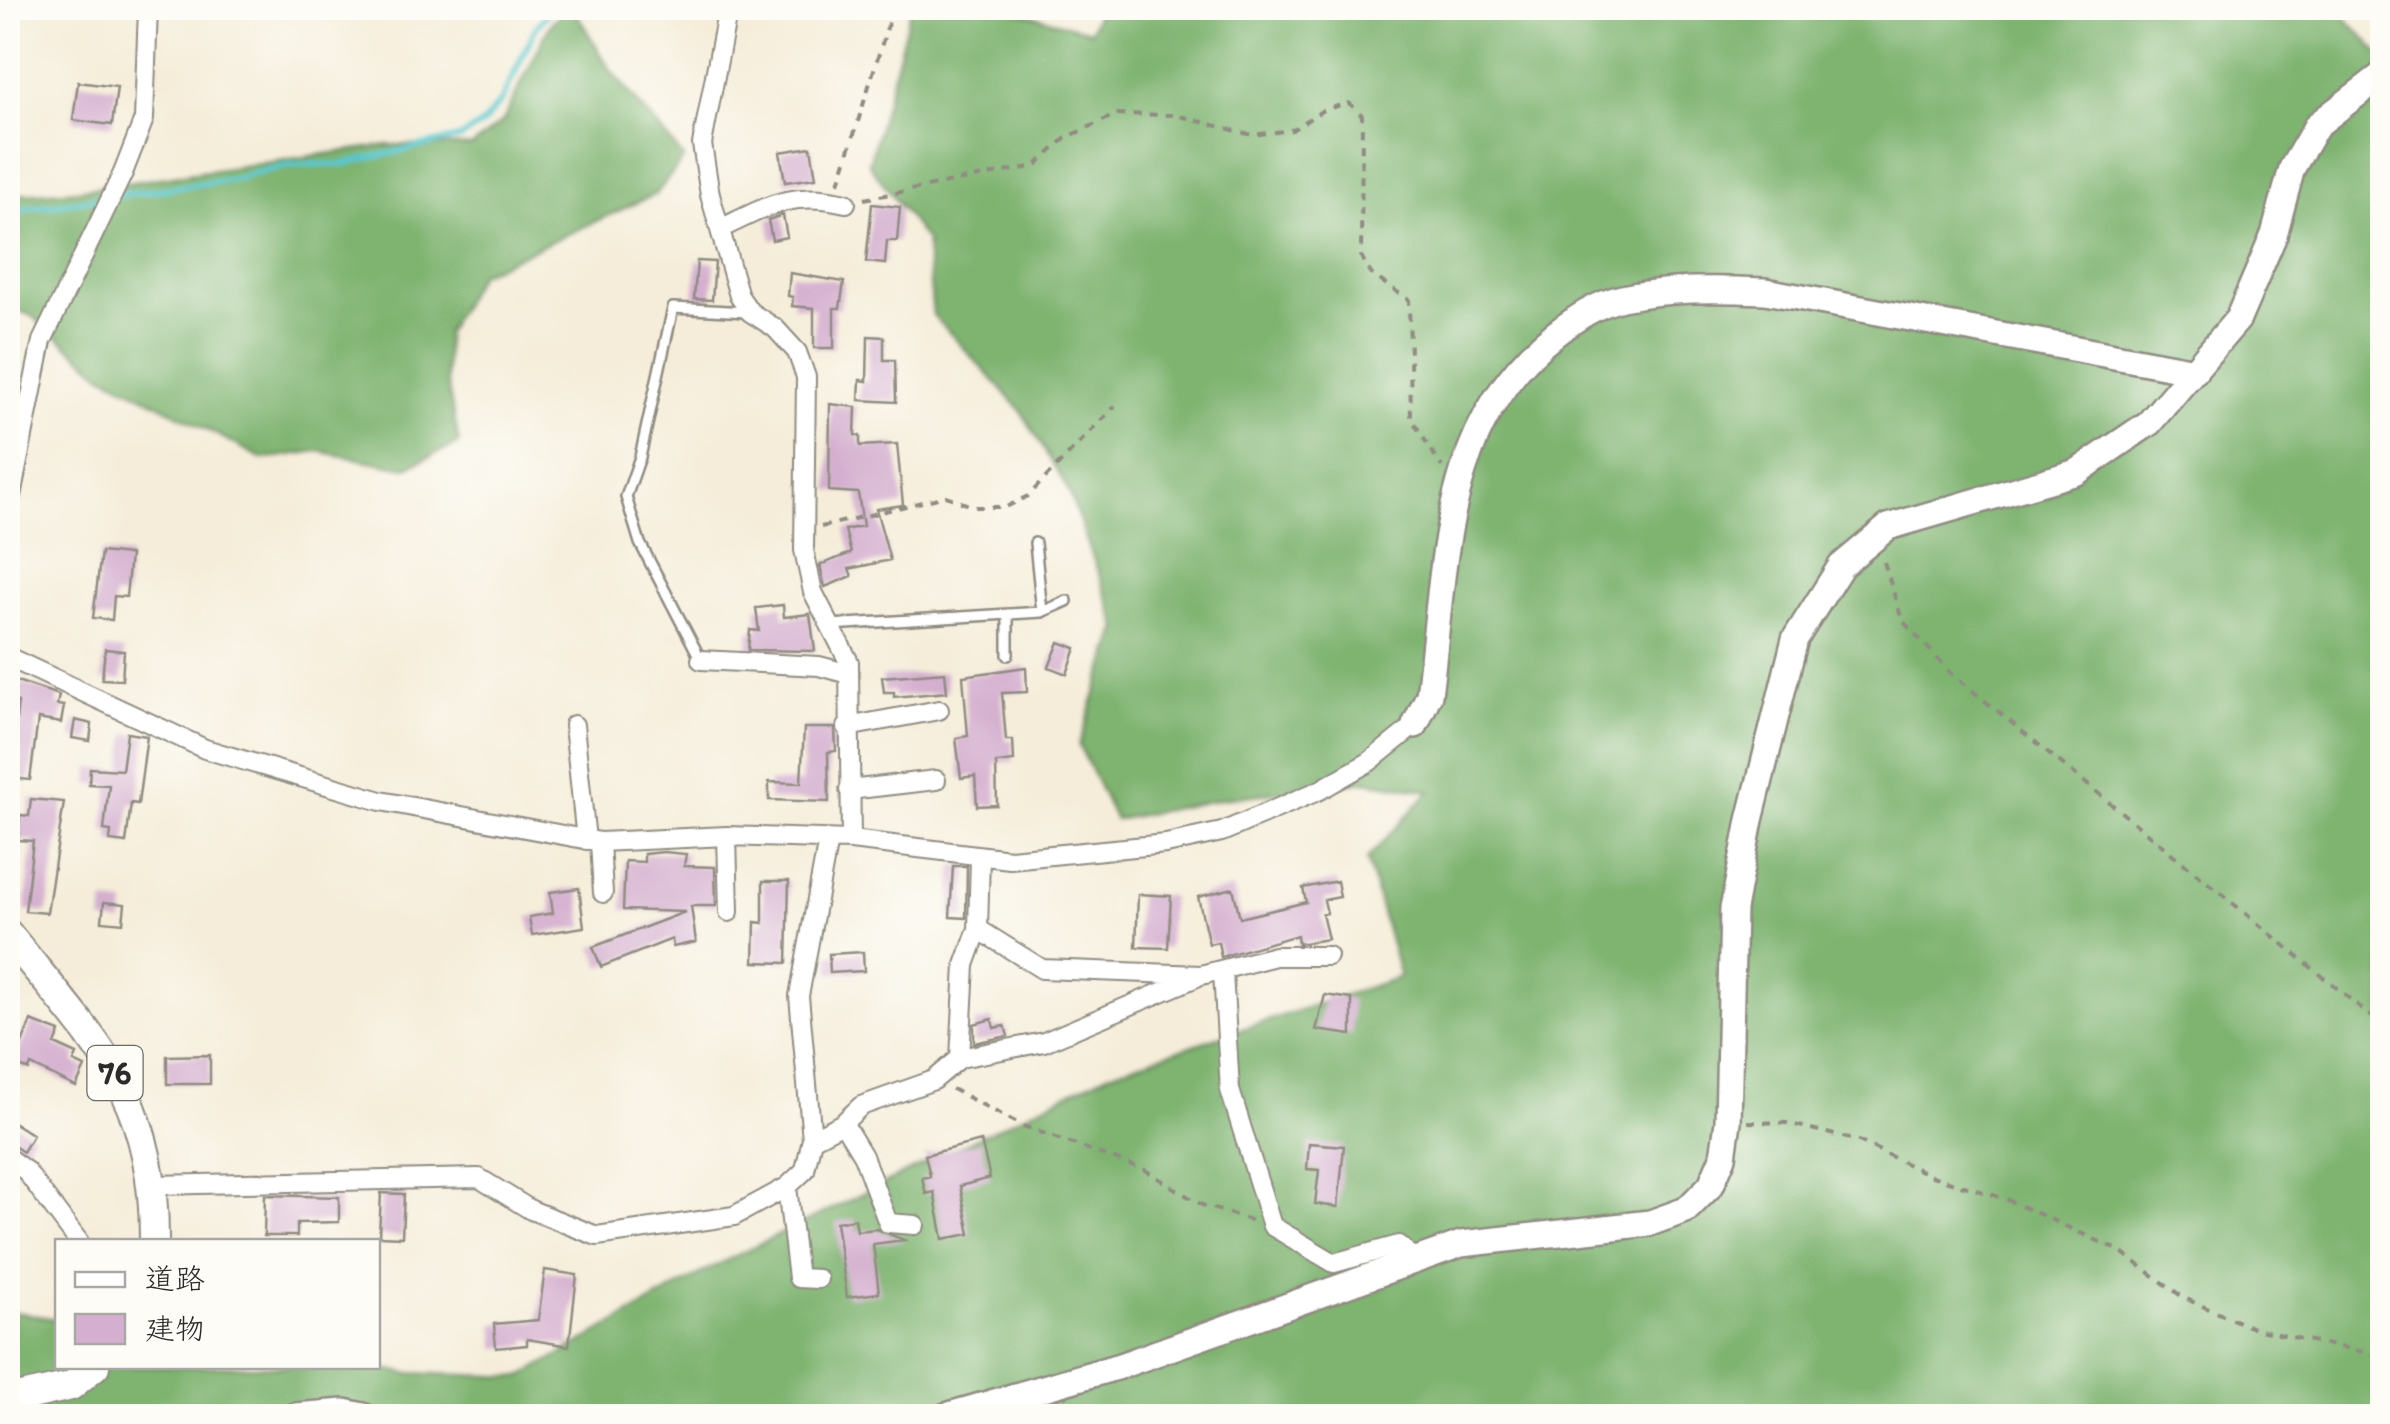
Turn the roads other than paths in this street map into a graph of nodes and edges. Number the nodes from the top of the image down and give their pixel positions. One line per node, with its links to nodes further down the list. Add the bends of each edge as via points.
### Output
1 (148, 8): 8 (street, via 144,118 42,341)
2 (728, 8): 5 (street, via 702,144)
3 (2382, 75): 7 (street, via 2317,124 2292,168 2274,235 2238,319)
4 (846, 203): 5 (street, via 784,198)
5 (720, 230): 6 (street, via 738,296)
6 (750, 312): 13 (street, via 798,352 806,376 804,530 813,592); 16 (lane, via 673,308 626,497 640,543)
7 (2195, 371): 21 (street, via 1766,291 1696,288 1618,299 1580,315 1524,358 1480,420 1456,488 1429,694); 45 (street, via 2149,423 2077,472 1888,527 1841,566 1795,639 1733,909 1728,1122 1711,1185 1686,1210 1650,1223 1460,1244)
8 (8, 511)
9 (1036, 542): 11 (lane)
10 (1068, 601): 11 (lane)
11 (1042, 612): 12 (lane)
12 (1008, 614): 13 (lane); 14 (lane)
13 (830, 625): 17 (street)
14 (1008, 654)
15 (8, 657): 27 (street, via 222,754 381,802)
16 (701, 660): 17 (street, via 819,666)
17 (849, 674): 20 (street)
18 (939, 710): 20 (street)
19 (574, 725): 27 (street)
20 (848, 726): 23 (street)
21 (1415, 726): 28 (street, via 1320,790 1222,832 1126,848)
22 (936, 780): 23 (street)
23 (850, 790): 26 (street)
24 (727, 836): 25 (street); 27 (street); 30 (street)
25 (828, 840): 26 (street); 38 (street, via 799,996)
26 (851, 840): 28 (street)
27 (593, 841): 29 (street)
28 (980, 857): 31 (street)
29 (603, 893)
30 (729, 912)
31 (978, 929): 35 (street, via 1042,970); 36 (street, via 964,965)
32 (8, 934): 40 (main road, 76, via 110,1062 140,1122)
33 (1328, 956): 34 (street, via 1275,956)
34 (1223, 972): 35 (street); 45 (street, via 1230,1090 1272,1226 1334,1263 1399,1246)
35 (1201, 975): 36 (street, via 1044,1042)
36 (960, 1058): 37 (street, via 934,1080 862,1106)
37 (842, 1123): 38 (street); 42 (street, via 864,1156 888,1223)
38 (812, 1139): 41 (street, via 804,1170)
39 (8, 1158): 43 (street, via 26,1170)
40 (154, 1185): 41 (street, via 479,1178 531,1210 597,1236 734,1216); 44 (main road, 76)
41 (787, 1186): 46 (street, via 798,1278)
42 (914, 1225)
43 (77, 1239)
44 (154, 1239)
45 (1414, 1259): 51 (street, via 1156,1354)
46 (818, 1279)
47 (91, 1369): 48 (main road, via 71,1386)
48 (8, 1400)
49 (296, 1416): 50 (street)
50 (363, 1416)
51 (946, 1416)

